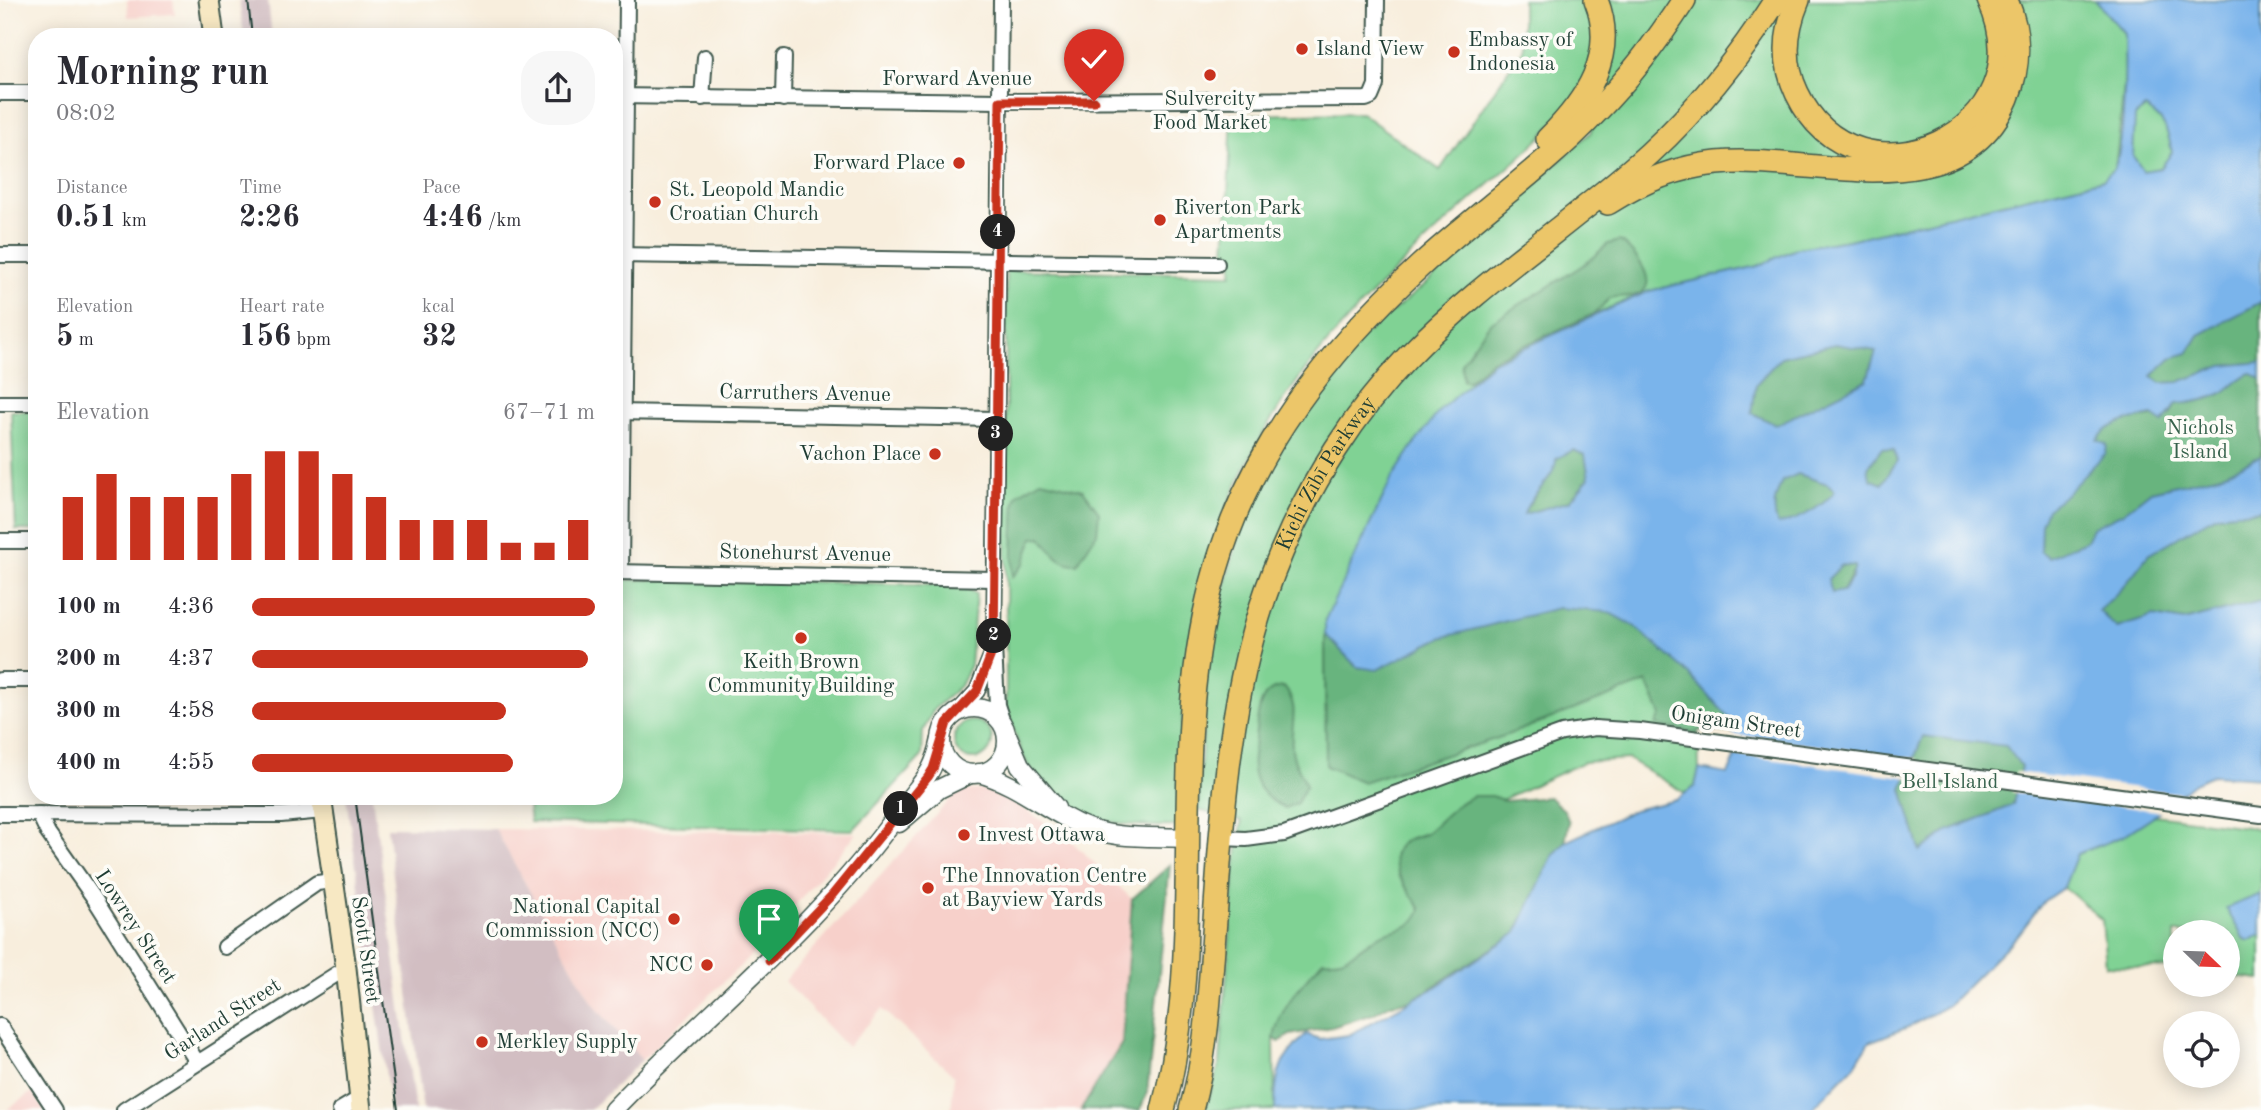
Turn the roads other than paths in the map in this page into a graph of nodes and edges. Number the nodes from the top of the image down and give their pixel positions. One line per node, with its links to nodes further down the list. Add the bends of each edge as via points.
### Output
1 (209, 0): 11 (main road)
2 (628, 0): 14 (street)
3 (1001, 0): 20 (street)
4 (1377, 0): 20 (street, Forward Avenue, via 1376,85 1371,97 1360,100)
5 (1596, 0): 26 (highway, via 1602,21 1602,52 1597,73 1581,102)
6 (1684, 0): 26 (highway, via 1653,45 1591,118)
7 (1776, 0): 27 (highway, Kichi Zībī Parkway, via 1729,68 1666,137)
8 (1798, 0): 9 (highway, via 1786,51 1804,107 1845,143 1892,154 1943,142 1982,109 1996,82 2002,50)
9 (1989, 0)
10 (2006, 0): 27 (highway, via 2017,41 2011,87 1988,128 1960,153 1906,170 1749,161 1691,167 1621,195)
11 (213, 28)
12 (705, 57): 18 (street)
13 (784, 57): 19 (street)
14 (623, 60)
15 (0, 93): 16 (street)
16 (28, 93)
17 (623, 96): 18 (street, Forward Avenue)
18 (702, 98): 19 (street, Forward Avenue)
19 (783, 99): 20 (street, Forward Avenue)
20 (1000, 101): 24 (street)
21 (0, 255): 22 (street)
22 (28, 255)
23 (623, 255): 24 (street)
24 (998, 261): 25 (street); 31 (street)
25 (1217, 264)
26 (1421, 265): 50 (highway, via 1314,377 1266,450 1233,520 1200,631)
27 (1476, 295): 51 (highway, Kichi Zībī Parkway, via 1406,359 1360,415 1320,477 1282,550 1244,664)
28 (0, 403): 29 (street)
29 (28, 403)
30 (623, 412): 31 (street, Carruthers Avenue)
31 (996, 419): 35 (street)
32 (0, 541): 33 (street)
33 (28, 541)
34 (623, 572): 35 (street, Stonehurst Avenue)
35 (994, 579): 36 (street)
36 (994, 647): 39 (street, via 977,691); 40 (street, via 997,705)
37 (0, 680): 38 (street)
38 (28, 680)
39 (957, 712): 40 (street, via 990,712); 41 (street)
40 (1005, 730): 42 (street, via 1007,746 1000,761); 47 (street, via 1020,765)
41 (941, 739): 42 (street, via 951,764); 49 (street, via 933,769)
42 (974, 773): 47 (street, via 1012,785); 49 (street, via 939,789)
43 (318, 805): 46 (street, via 281,815)
44 (322, 805): 52 (main road, Scott Street)
45 (0, 814): 46 (street)
46 (39, 814): 56 (street, Lowrey Street)
47 (1060, 814): 50 (street, via 1108,834)
48 (2261, 815): 51 (street, Onigam Street, via 1595,728 1562,733 1297,830 1271,837)
49 (880, 838): 61 (street, via 780,950)
50 (1187, 838): 51 (highway); 62 (highway, via 1181,1014)
51 (1220, 838): 63 (highway, Kichi Zībī Parkway, via 1207,1023)
52 (332, 881): 53 (street, via 317,883); 54 (main road, Scott Street)
53 (225, 947)
54 (346, 968): 56 (street, Garland Street); 57 (main road, Scott Street)
55 (0, 1026): 58 (street)
56 (197, 1062): 59 (street, Garland Street)
57 (361, 1104): 60 (street)
58 (55, 1110)
59 (124, 1110)
60 (340, 1110)
61 (613, 1110)
62 (1163, 1110)
63 (1191, 1110)

